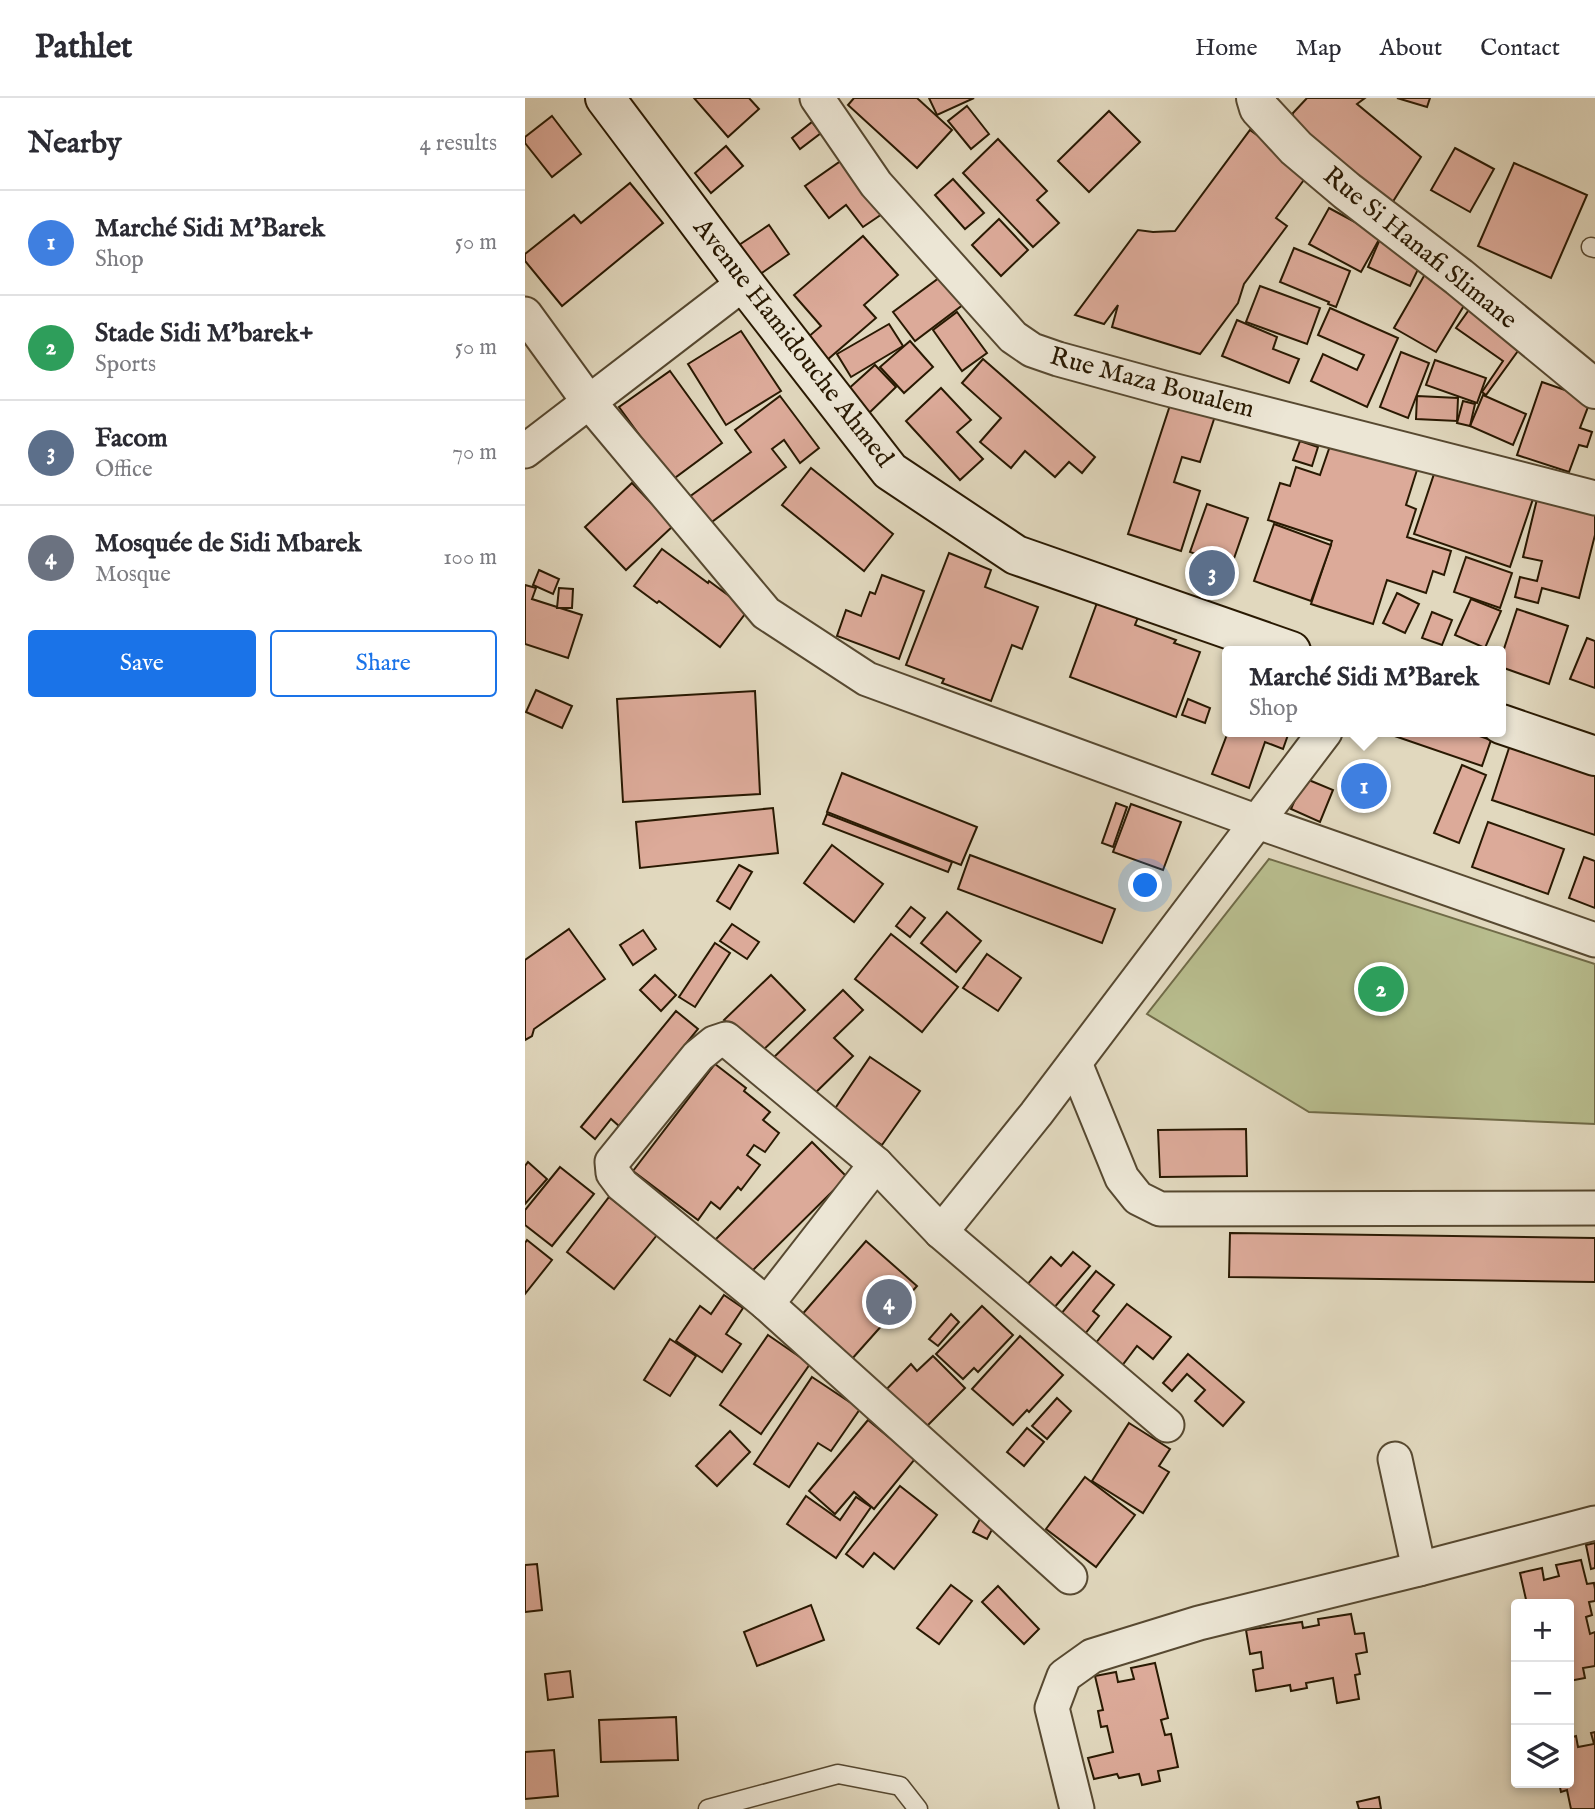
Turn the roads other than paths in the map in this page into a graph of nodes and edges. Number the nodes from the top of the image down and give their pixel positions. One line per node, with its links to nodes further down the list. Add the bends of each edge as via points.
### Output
1 (605, 98): 4 (main road, Avenue Hamidouche Ahmed)
2 (817, 98): 9 (street, Rue Maza Boualem, via 876,184 1013,337 1032,350)
3 (1256, 98): 6 (main road, Rue Si Hanafi Slimane, via 1259,108 1306,157)
4 (744, 283): 7 (street); 10 (main road, Avenue Hamidouche Ahmed, via 890,471 1016,555)
5 (525, 314): 7 (street)
6 (1595, 389)
7 (589, 402): 8 (street); 14 (street, via 766,613 867,679)
8 (525, 451)
9 (1595, 498)
10 (1277, 646)
11 (1506, 726): 13 (main road)
12 (1321, 737): 14 (street)
13 (1595, 757)
14 (1258, 822): 15 (street); 16 (street)
15 (1595, 940)
16 (1075, 1063): 18 (street, via 1122,1178 1137,1198 1160,1209); 19 (street)
17 (876, 1164): 19 (street); 20 (street); 20 (street, via 726,1039 698,1056 612,1161 613,1173 622,1185)
18 (1595, 1208)
19 (941, 1232): 21 (street)
20 (767, 1304): 25 (street)
21 (1167, 1424)
22 (1395, 1459): 24 (street)
23 (1595, 1523): 24 (street)
24 (1419, 1569): 28 (street, via 1199,1623 1092,1656 1064,1676 1052,1708)
25 (1070, 1577)
26 (708, 1809): 27 (lane, via 838,1774 900,1786)
27 (918, 1809)
28 (1077, 1809)

